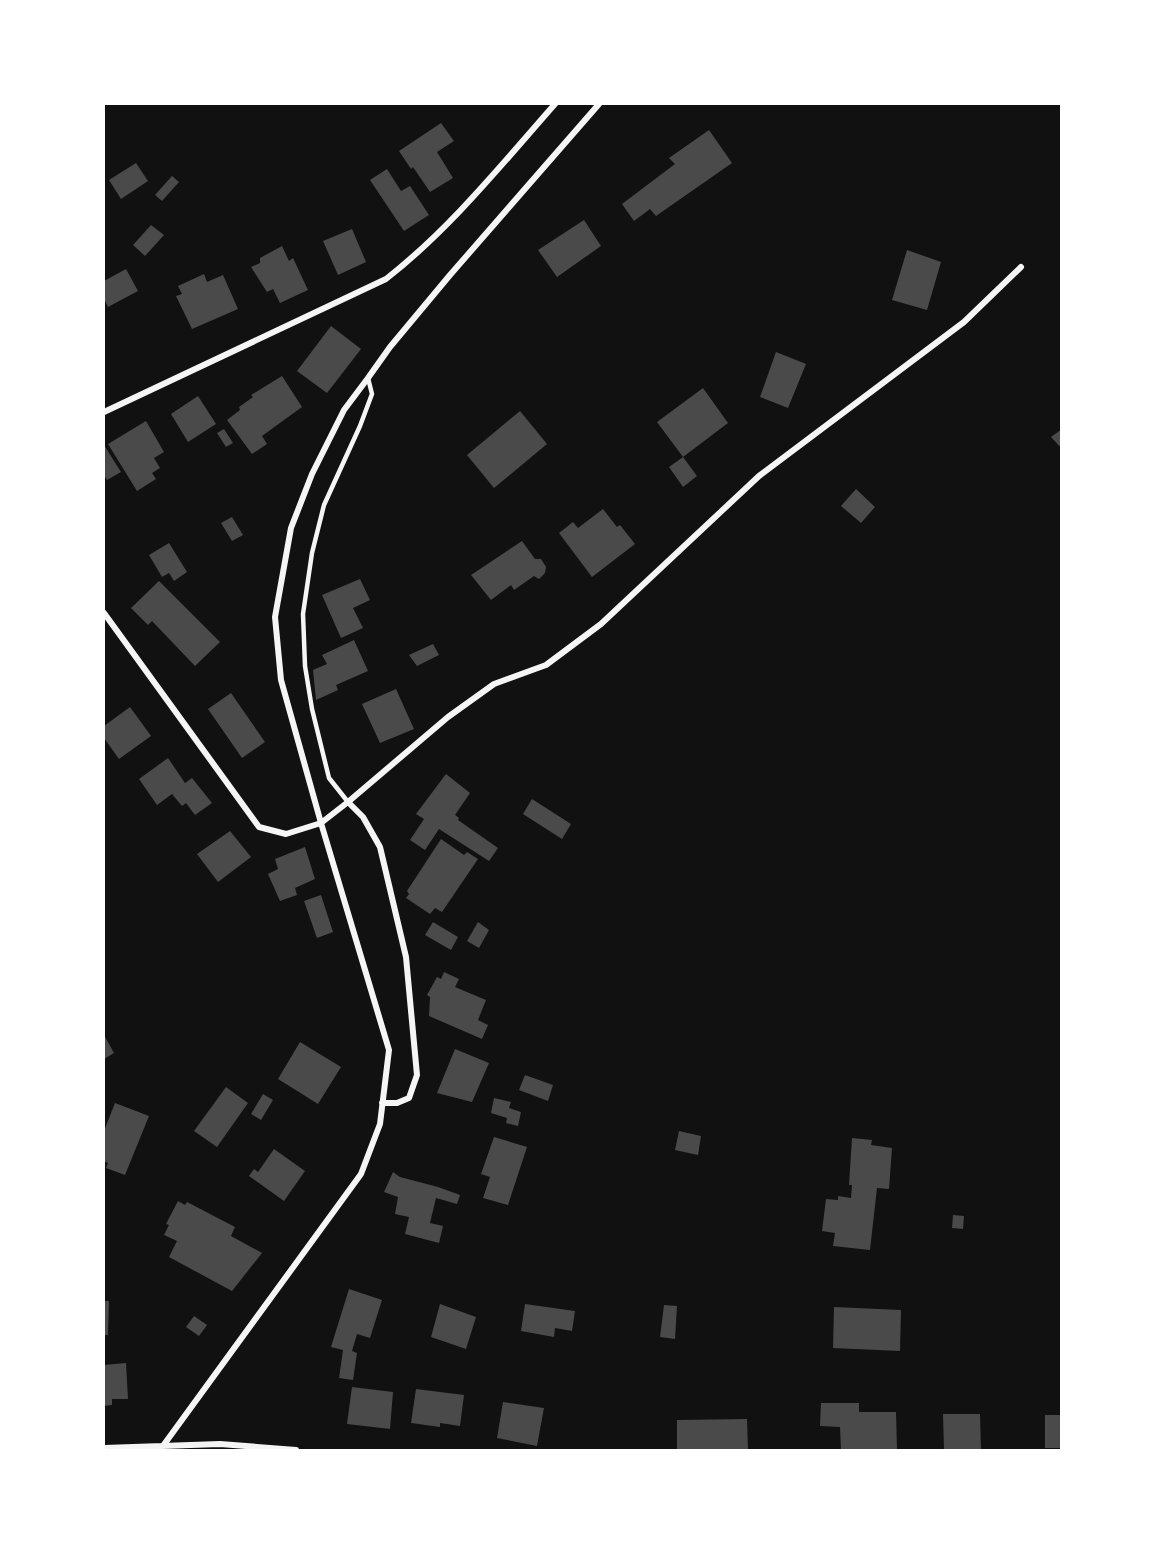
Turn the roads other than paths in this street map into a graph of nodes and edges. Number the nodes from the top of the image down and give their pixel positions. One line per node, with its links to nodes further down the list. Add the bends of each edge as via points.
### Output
1 (555, 104): 5 (street, via 475,195 386,279)
2 (599, 104): 4 (street, via 435,293)
3 (1021, 267): 7 (street, via 964,322 759,476 601,624 546,665 494,684 448,717)
4 (368, 378): 7 (lane, via 372,394 324,505 303,614 312,709 329,778); 8 (street, via 344,410 312,474 291,528 275,617 281,680)
5 (104, 411)
6 (104, 613): 8 (street, via 259,828 286,834)
7 (348, 802): 8 (street); 9 (street, via 363,817 380,847 406,957 417,1075 409,1098)
8 (321, 822): 9 (street, via 389,1050)
9 (382, 1103): 11 (street, via 380,1124 360,1174)
10 (104, 1448): 11 (street)
11 (161, 1448): 12 (street, via 220,1444)
12 (296, 1450)

